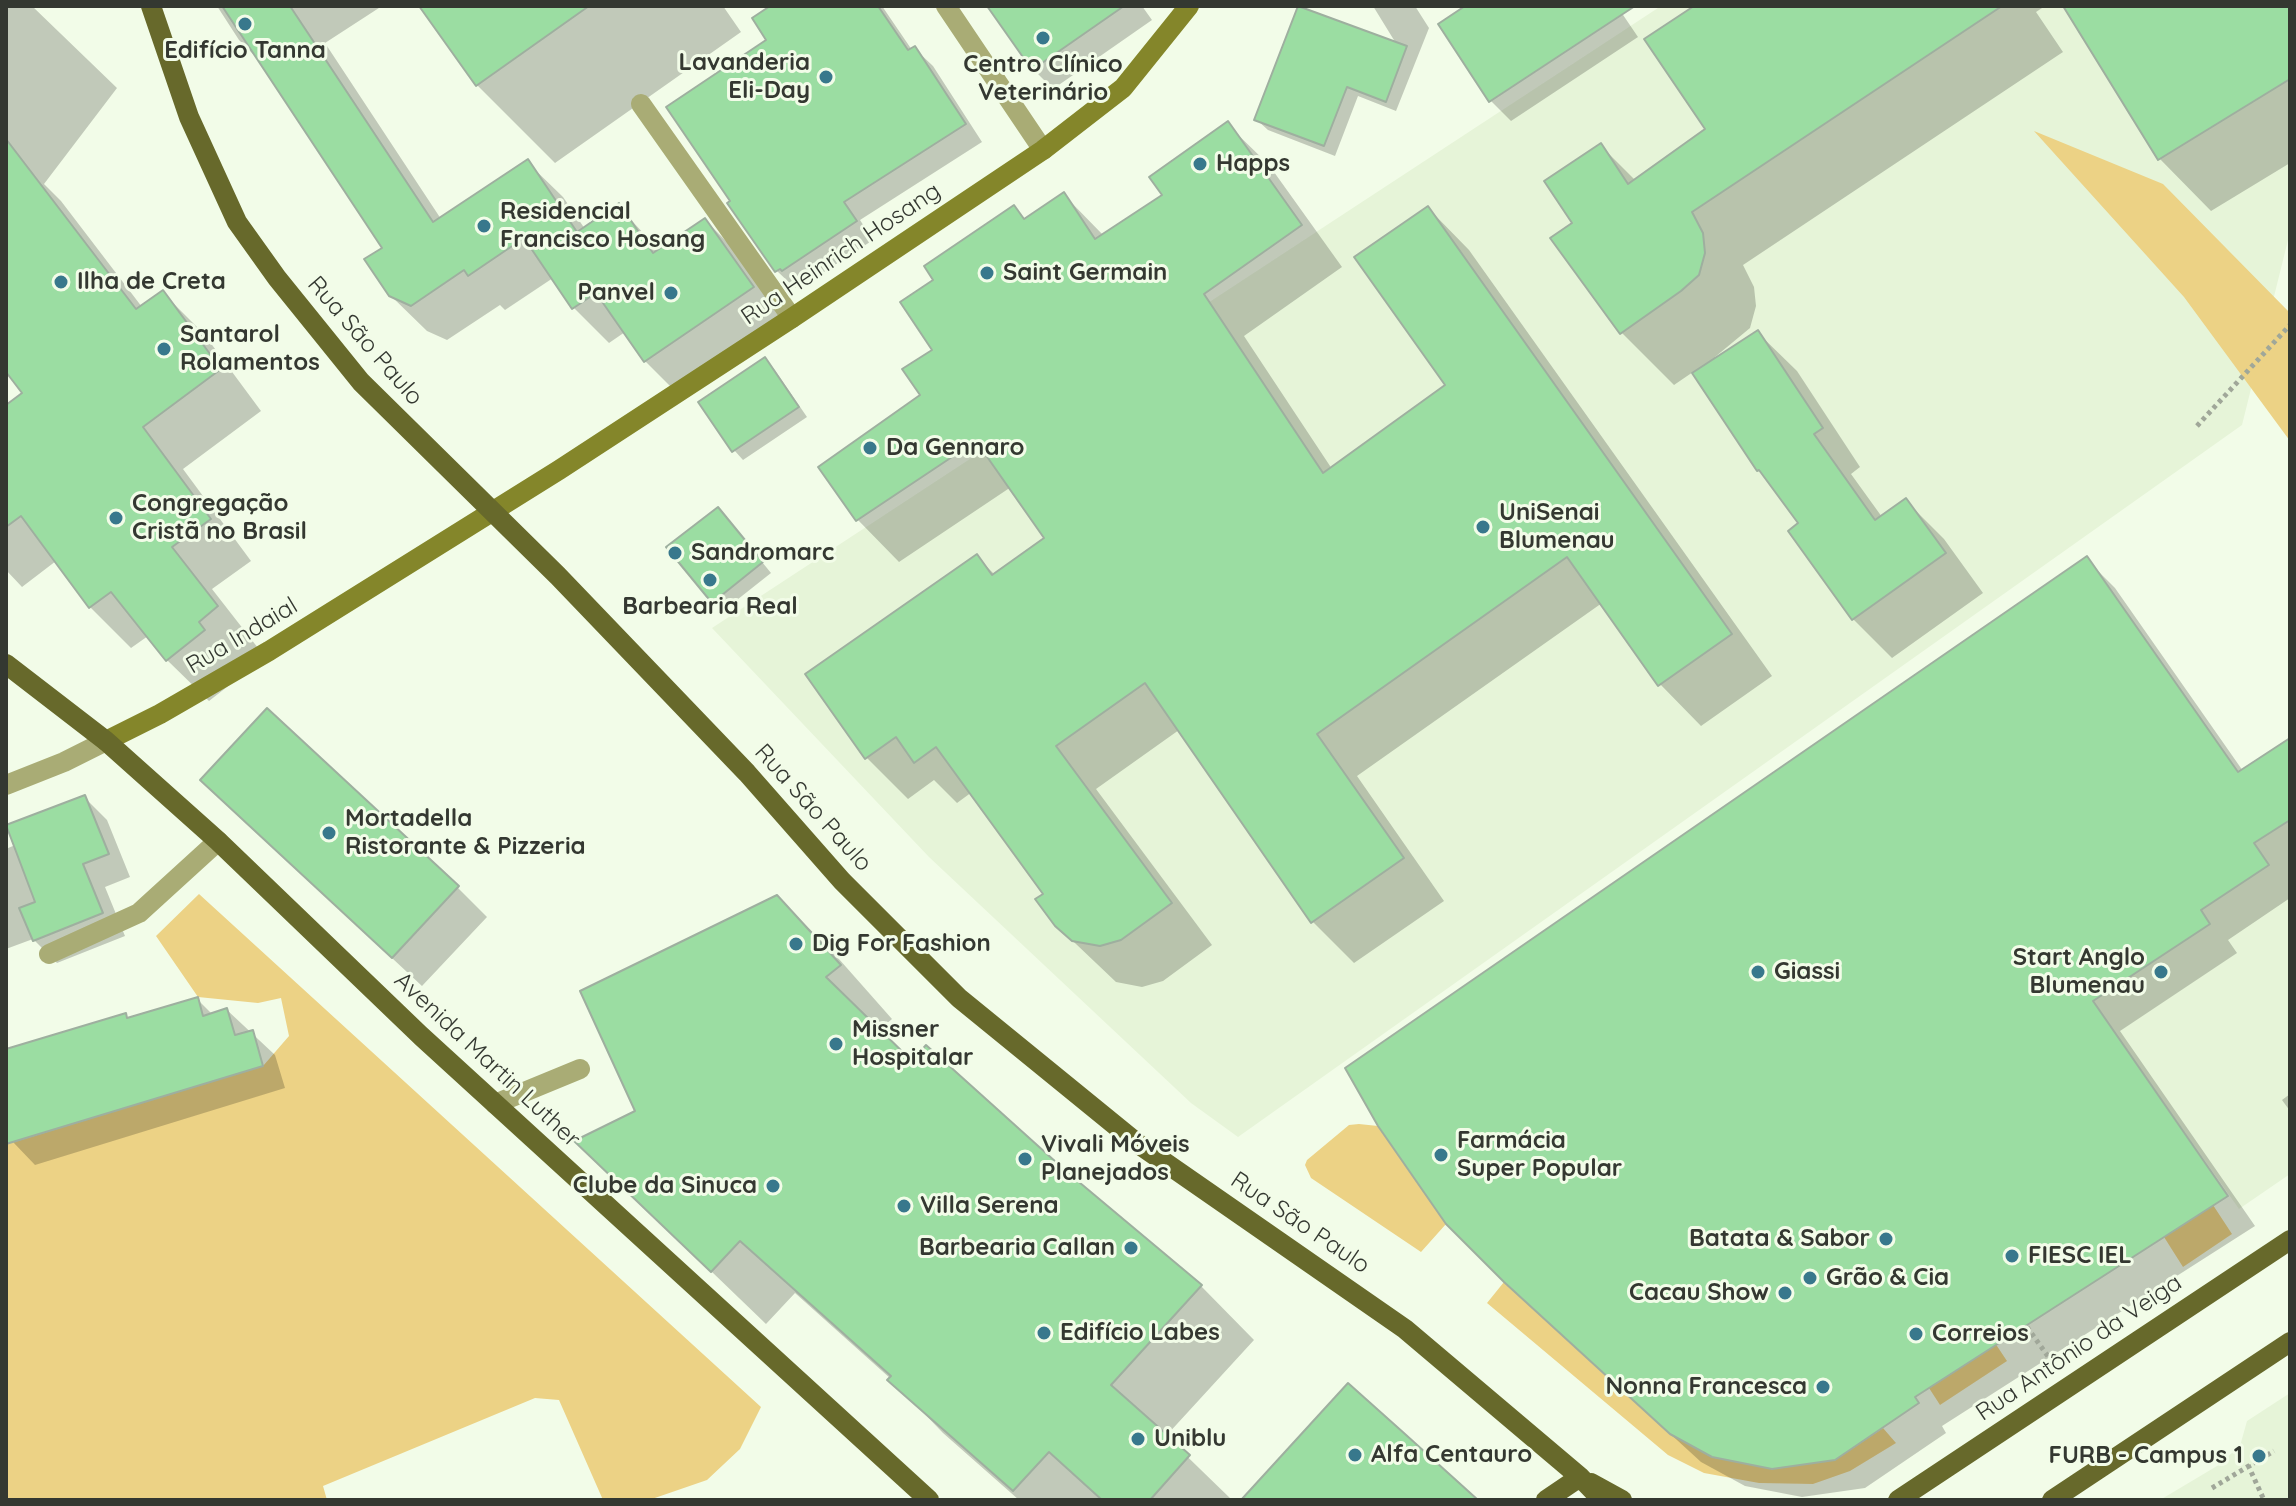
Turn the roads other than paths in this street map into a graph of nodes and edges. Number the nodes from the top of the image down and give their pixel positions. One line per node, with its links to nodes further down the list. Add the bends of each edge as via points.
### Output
1 (151, 6): 7 (main road, Rua São Paulo, via 189,117 237,222 361,382)
2 (946, 6): 5 (street)
3 (1189, 6): 5 (main road, Rua Heinrich Hosang, via 1123,88)
4 (641, 104): 6 (street)
5 (1043, 150): 6 (main road, Rua Heinrich Hosang)
6 (792, 318): 7 (main road, Rua Heinrich Hosang)
7 (493, 511): 9 (main road, Rua Indaial, via 269,651); 17 (main road, Rua São Paulo, via 959,998 1137,1143 1405,1329)
8 (6, 664): 9 (main road, Avenida Martin Luther)
9 (106, 741): 10 (street, Rua Indaial); 11 (main road, Avenida Martin Luther)
10 (6, 785)
11 (218, 841): 12 (street, via 139,913); 14 (main road, Avenida Martin Luther)
12 (49, 954)
13 (580, 1069): 14 (street)
14 (495, 1104): 18 (main road, Avenida Martin Luther)
15 (2290, 1240): 22 (main road, Rua Antônio da Veiga)
16 (2290, 1342): 23 (main road)
17 (1580, 1477): 19 (main road); 20 (main road, Rua São Paulo); 21 (main road)
18 (929, 1500)
19 (1546, 1500)
20 (1602, 1500)
21 (1622, 1500)
22 (1898, 1500)
23 (2052, 1500)

